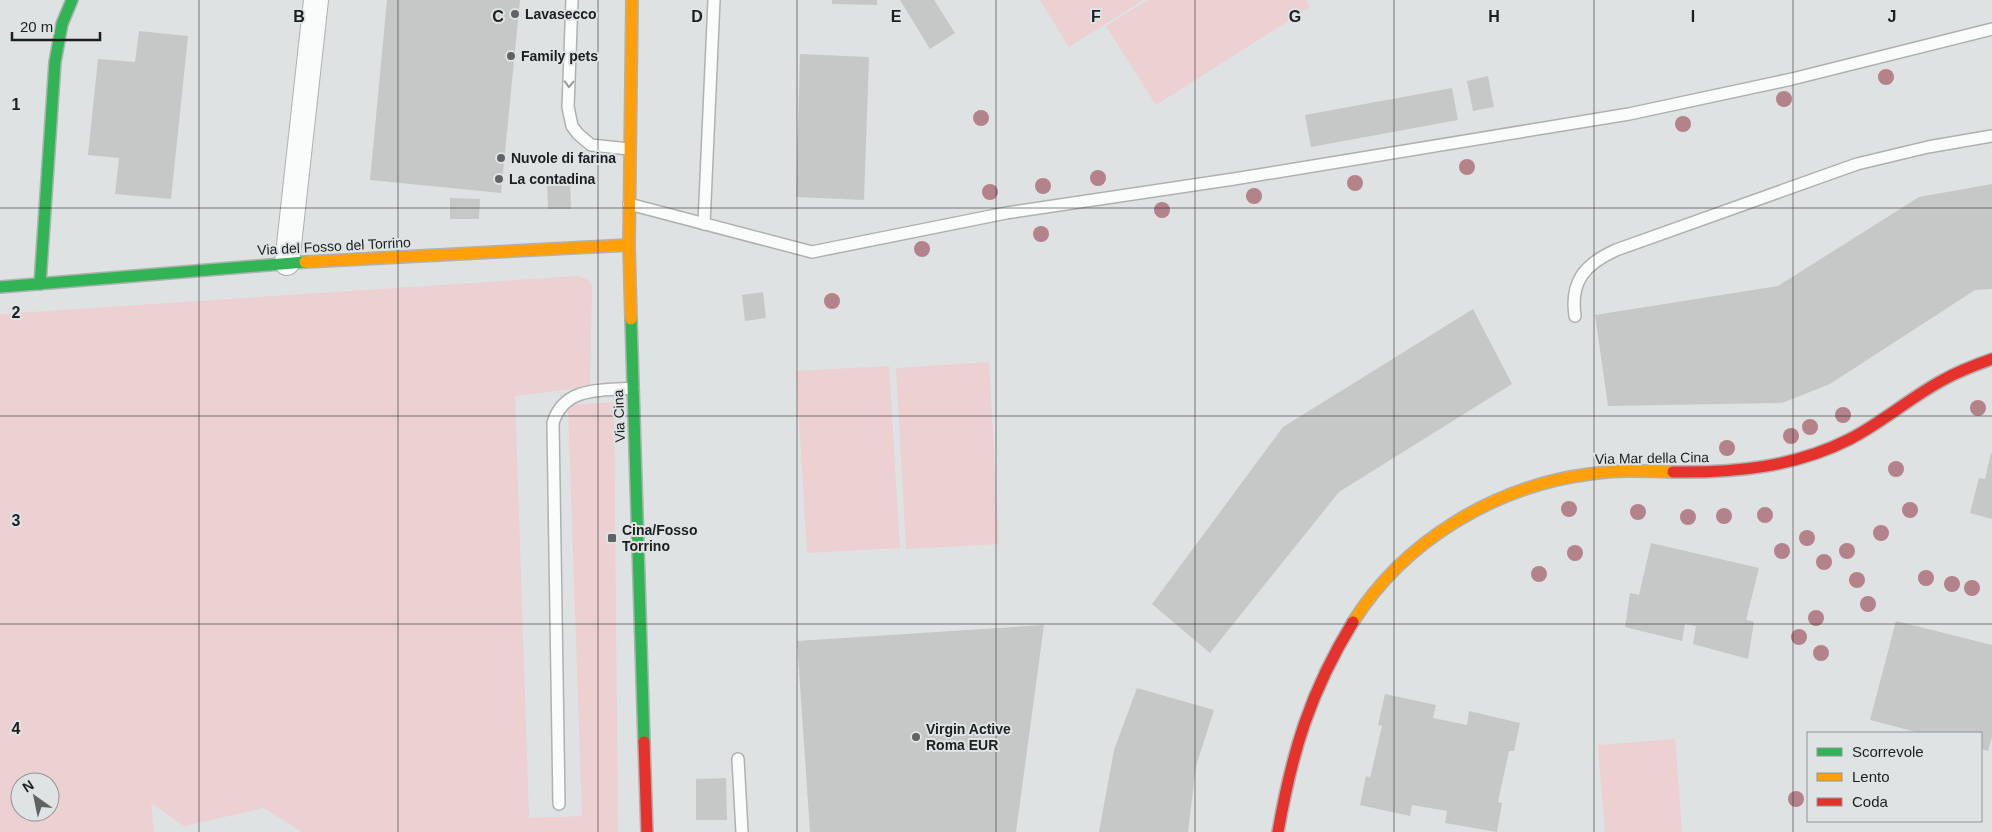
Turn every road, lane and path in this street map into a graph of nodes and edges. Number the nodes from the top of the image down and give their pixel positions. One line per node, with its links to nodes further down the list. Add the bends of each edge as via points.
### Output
1 (72, 0): 13 (street, via 57,47 46,164)
2 (316, 0): 12 (street)
3 (572, 0): 8 (lane, one-way to 8, via 568,107 572,126 591,145)
4 (632, 0): 8 (street, Via Cina)
5 (714, 0): 10 (lane)
6 (1992, 29): 10 (lane, via 1792,79 1629,114 1234,180 1006,213 812,252)
7 (1992, 136): 15 (lane, via 1857,164 1616,250 1592,264 1577,283 1573,302)
8 (629, 149): 9 (street, Via Cina)
9 (629, 204): 10 (lane); 11 (street, Via Cina)
10 (704, 224)
11 (630, 245): 12 (street, Via del Fosso del Torrino); 17 (street, Via Cina)
12 (287, 263): 13 (street, Via del Fosso del Torrino)
13 (40, 284): 14 (street, Via del Fosso del Torrino)
14 (0, 287)
15 (1575, 316)
16 (1992, 359): 22 (street, Via Mar della Cina, via 1940,381 1864,432 1803,458 1736,471 1614,471 1564,477 1500,497 1448,524 1395,567 1371,595 1340,641 1318,685 1294,750)
17 (633, 388): 19 (lane, via 575,395 560,406 553,423); 20 (street, Via Cina)
18 (738, 759): 21 (lane)
19 (559, 804)
20 (647, 832)
21 (742, 832)
22 (1278, 832)

